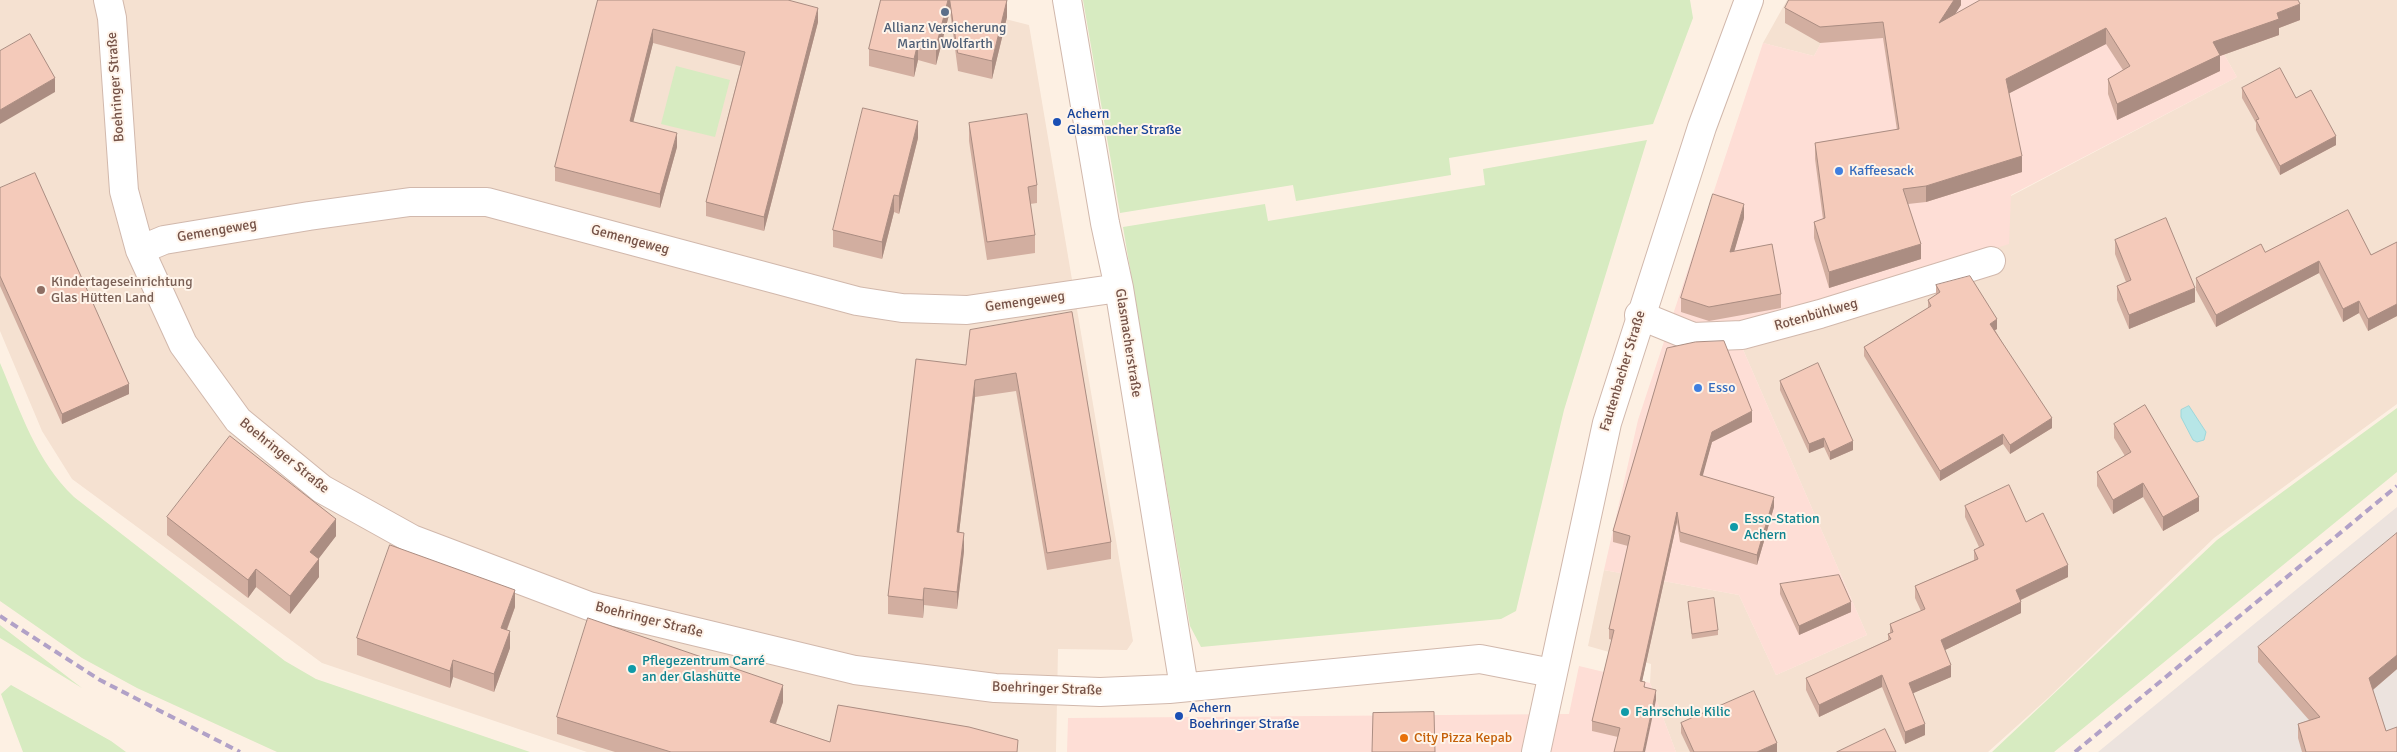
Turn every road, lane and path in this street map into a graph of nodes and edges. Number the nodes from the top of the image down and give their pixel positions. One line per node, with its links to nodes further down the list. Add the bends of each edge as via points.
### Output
1 (108, 0): 4 (street, Boehringer Straße, via 124,191)
2 (1067, 0): 6 (street, Glasmacherstraße)
3 (1750, 0): 7 (street, Fautenbacher Straße, via 1702,127)
4 (140, 250): 6 (street, Gemengeweg, via 164,240 410,202 487,202 857,301 902,308 967,310); 9 (street, Boehringer Straße, via 183,344 238,420 322,489 412,539 589,606 855,670 995,688 1100,692)
5 (1991, 261): 7 (street, Rotenbühlweg, via 1829,312 1742,335 1693,337)
6 (1119, 288): 9 (street, Glasmacherstraße)
7 (1639, 315): 8 (street, Fautenbacher Straße, via 1606,423)
8 (1552, 672): 9 (street, Boehringer Straße, via 1480,659); 10 (street, Fautenbacher Straße)
9 (1184, 687)
10 (1536, 752)

